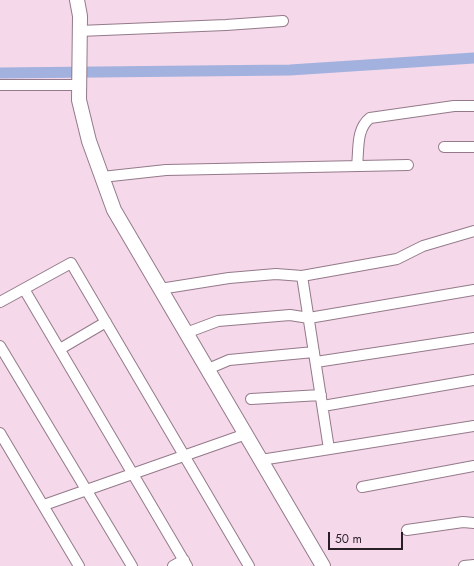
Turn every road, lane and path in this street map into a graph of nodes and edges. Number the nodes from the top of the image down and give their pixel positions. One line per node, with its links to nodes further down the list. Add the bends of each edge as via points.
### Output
1 (77, 0): 3 (street)
2 (283, 21): 3 (street)
3 (79, 31): 4 (street)
4 (79, 78): 5 (street); 11 (street, via 79,100 89,141)
5 (0, 85)
6 (474, 106): 10 (street, via 454,106 370,118 360,130)
7 (444, 147): 8 (street)
8 (474, 147)
9 (408, 165): 10 (street)
10 (357, 166): 11 (street, via 166,170)
11 (102, 177): 15 (street, via 114,210)
12 (474, 231): 13 (street, via 423,246 397,259)
13 (302, 276): 15 (street, via 276,274 229,278); 18 (street)
14 (24, 289): 17 (street); 19 (street, via 71,263); 23 (street)
15 (160, 289): 20 (street)
16 (474, 290): 18 (street)
17 (0, 302)
18 (309, 318): 20 (street, via 290,315 218,321); 24 (street)
19 (106, 322): 23 (street); 34 (street)
20 (186, 333): 25 (street)
21 (474, 338): 24 (street)
22 (0, 346): 39 (street)
23 (60, 350): 37 (street)
24 (315, 357): 25 (street, via 230,360); 27 (street)
25 (208, 369): 32 (street)
26 (474, 380): 29 (street)
27 (321, 395): 28 (street); 29 (street)
28 (251, 398)
29 (322, 406): 33 (street)
30 (474, 426): 33 (street)
31 (0, 432): 40 (street)
32 (246, 434): 34 (street); 35 (street)
33 (329, 449): 35 (street)
34 (184, 455): 37 (street); 48 (street)
35 (261, 460): 49 (street)
36 (474, 466): 38 (street)
37 (133, 474): 39 (street); 43 (street)
38 (362, 487)
39 (86, 490): 40 (street); 46 (street)
40 (44, 505): 45 (street)
41 (474, 523): 42 (street, via 463,522)
42 (407, 530)
43 (185, 563): 47 (street)
44 (474, 565): 50 (street)
45 (79, 566)
46 (132, 566)
47 (173, 566)
48 (250, 566)
49 (323, 566)
50 (464, 566)

